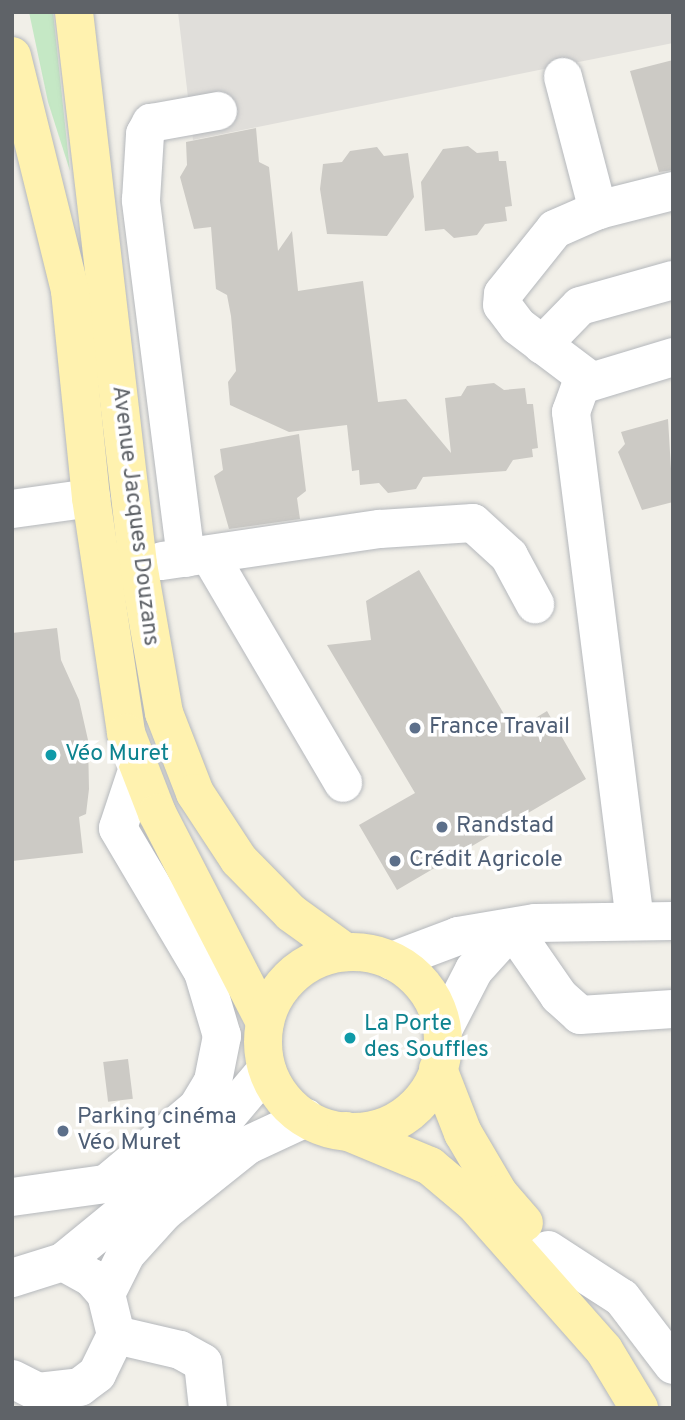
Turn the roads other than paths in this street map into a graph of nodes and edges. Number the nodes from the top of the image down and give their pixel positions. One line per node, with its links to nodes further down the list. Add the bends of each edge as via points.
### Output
1 (74, 12): 7 (main road, Avenue Jacques Douzans)
2 (12, 56): 13 (main road, Avenue Jacques Douzans, via 70,291)
3 (563, 78): 8 (street)
4 (218, 111): 6 (street, via 151,123 145,134)
5 (673, 191): 8 (street)
6 (141, 200): 7 (street); 15 (street)
7 (96, 207): 16 (main road, Avenue Jacques Douzans)
8 (598, 209): 10 (street, via 555,229 503,294 508,315)
9 (673, 279): 10 (street, via 580,306)
10 (542, 345): 12 (street)
11 (673, 358): 12 (street)
12 (591, 381): 20 (street, via 576,393 570,412)
13 (90, 498): 14 (street); 18 (main road, Avenue Jacques Douzans, via 122,710)
14 (12, 509)
15 (198, 557): 16 (street); 17 (street, via 380,529 473,523 509,556); 19 (street)
16 (138, 564): 23 (main road, Avenue Jacques Douzans, via 164,713 195,793 239,860 291,913)
17 (535, 604)
18 (137, 771): 26 (main road, Avenue Jacques Douzans); 32 (street, via 118,828 203,972 222,1036 214,1081 197,1108 106,1184)
19 (343, 783)
20 (635, 921): 21 (street); 22 (street)
21 (673, 922)
22 (512, 928): 24 (street, via 458,936); 25 (street, via 559,996 580,1015); 27 (street, via 474,970)
23 (345, 952): 24 (main road); 26 (main road, via 294,974)
24 (392, 961): 27 (main road, via 422,982)
25 (673, 1009)
26 (265, 1022): 28 (main road)
27 (443, 1030): 29 (main road)
28 (267, 1069): 30 (main road, via 289,1105); 34 (street, via 195,1154)
29 (438, 1069): 31 (main road, via 422,1100 406,1114 388,1125); 33 (main road, via 463,1133 499,1194)
30 (306, 1118): 31 (main road); 36 (street, via 248,1145 164,1212 126,1254)
31 (346, 1131): 42 (main road, via 430,1166 474,1203 604,1350)
32 (12, 1197)
33 (548, 1250): 38 (street, via 622,1298); 43 (main road, via 634,1352)
34 (63, 1262): 35 (street); 36 (street)
35 (12, 1278)
36 (106, 1294): 37 (street)
37 (116, 1335): 39 (street); 41 (street, via 180,1350 202,1363)
38 (673, 1365)
39 (100, 1391): 40 (street)
40 (35, 1393)
41 (208, 1408)
42 (639, 1408)
43 (665, 1408)

